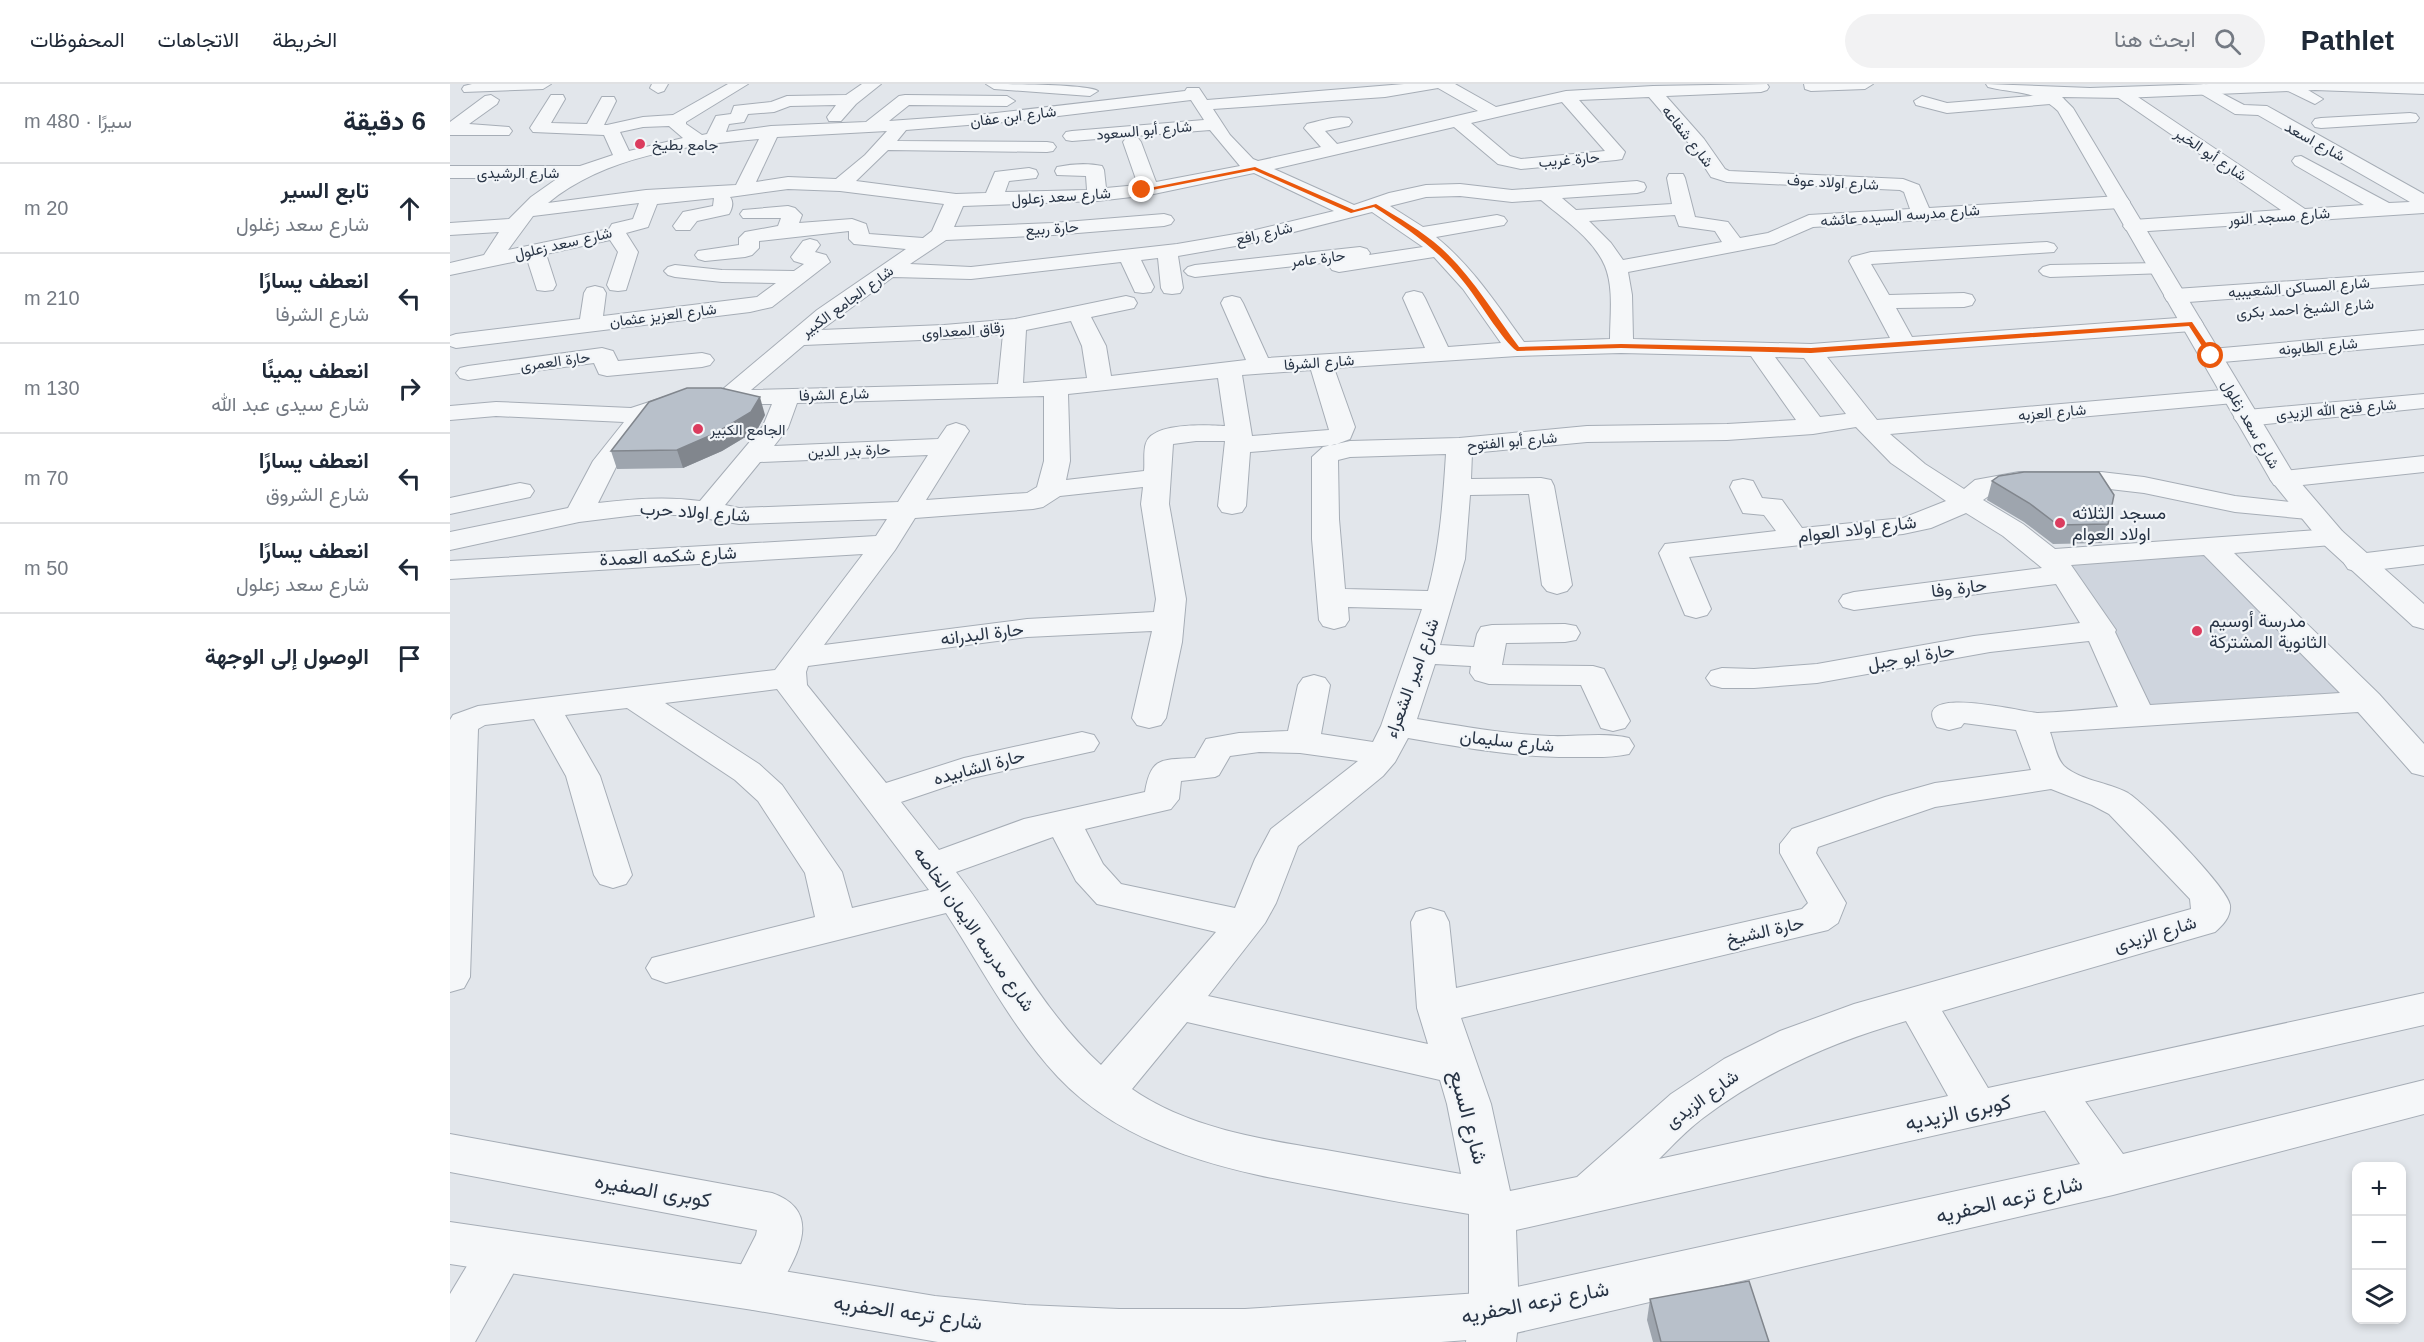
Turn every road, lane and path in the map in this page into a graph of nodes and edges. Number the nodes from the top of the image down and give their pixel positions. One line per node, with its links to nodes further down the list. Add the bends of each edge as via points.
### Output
1 (543, 84): 22 (street)
2 (740, 84): 46 (street)
3 (873, 84): 35 (street)
4 (918, 84): 5 (street)
5 (936, 84)
6 (994, 84): 30 (street)
7 (1434, 84): 25 (street)
8 (1443, 84): 44 (street)
9 (1582, 84): 26 (street)
10 (1865, 84): 13 (street)
11 (1994, 84): 17 (street)
12 (2366, 85): 14 (street); 15 (street)
13 (1811, 86)
14 (2290, 86): 18 (street); 33 (street)
15 (2398, 86): 24 (street); 39 (street)
16 (1761, 87): 20 (street, شارع سعد زعلول)
17 (2027, 87): 21 (street); 32 (street); 32 (street, via 1928,98 1947,108)
18 (2252, 87): 23 (street); 50 (street)
19 (1599, 88): 26 (street, شارع سعد زعلول); 28 (street, شارع سعد زعلول)
20 (1725, 88): 28 (street, شارع سعد زعلول); 38 (street)
21 (2121, 88): 23 (street); 32 (street); 105 (street, شارع أبو الخير)
22 (470, 89)
23 (2204, 89): 96 (street, شارع اسعد, via 2241,110 2261,110)
24 (2424, 89)
25 (1397, 90): 31 (street); 36 (street)
26 (1561, 90): 44 (street, شارع سعد زعلول); 49 (street, حارة غريب, via 1616,155 1514,164)
27 (563, 91): 55 (street, via 539,128)
28 (1653, 91): 80 (street, شارع شفاعه, via 1718,173)
29 (660, 92): 46 (street)
30 (1195, 93): 31 (street); 45 (street, شارع ابن عفان); 52 (street)
31 (1286, 98)
32 (2063, 99): 95 (street, شارع سعد زغلول)
33 (2315, 99)
34 (491, 100): 43 (street)
35 (850, 100): 57 (street); 61 (street, via 787,101 774,107 740,110 738,118 722,120)
36 (1411, 100)
37 (608, 101): 58 (street)
38 (1741, 103)
39 (2424, 103)
40 (577, 107): 55 (street)
41 (2370, 110): 47 (street)
42 (1431, 113): 49 (street)
43 (473, 114): 51 (street); 51 (street, via 504,123)
44 (1494, 114): 49 (street, شارع سعد زعلول)
45 (1031, 116): 53 (street, شارع ابن عفان); 56 (street, via 1012,101 908,99)
46 (678, 118): 58 (street); 61 (street, via 678,126)
47 (2388, 119): 50 (street); 54 (street)
48 (1343, 122): 67 (street, via 1313,128)
49 (1454, 123): 67 (street, شارع سعد زعلول)
50 (2321, 123): 62 (street)
51 (451, 124)
52 (1216, 124): 60 (street, شارع أبو السعود); 72 (street, via 1232,148)
53 (901, 126): 56 (street, شارع ابن عفان); 64 (street)
54 (2412, 126)
55 (565, 128): 58 (street)
56 (869, 128): 57 (street, شارع ابن عفان)
57 (829, 129): 59 (street, شارع ابن عفان)
58 (600, 130): 69 (street, via 611,132)
59 (771, 131): 61 (street, شارع ابن عفان); 73 (street)
60 (1072, 136)
61 (706, 138): 69 (street, شارع ابن عفان)
62 (2352, 140)
63 (1132, 142): 85 (street)
64 (885, 145): 65 (street); 82 (street)
65 (989, 147): 66 (street); 71 (street)
66 (1047, 147)
67 (1332, 149): 72 (street, شارع سعد زعلول)
68 (521, 154): 74 (street)
69 (623, 158): 77 (street, شارع ابن عفان)
70 (2301, 161): 100 (street)
71 (975, 162)
72 (1255, 168): 85 (street, شارع سعد زعلول); 102 (street)
73 (752, 170): 78 (street); 87 (street)
74 (493, 171): 76 (street, شارع الرشيدى); 77 (street, شارع الرشيدى)
75 (1064, 171): 89 (street, via 1095,170)
76 (450, 172)
77 (585, 172): 83 (street, شارع ابن عفان)
78 (729, 172)
79 (1029, 174): 93 (street, via 1002,176)
80 (1727, 176): 103 (street, شارع اولاد عوف, via 1907,186 1912,189)
81 (1676, 178): 99 (street)
82 (840, 185): 87 (street, شارع سعد زعلول, via 820,176); 92 (street, شارع سعد زعلول)
83 (557, 186): 86 (street); 101 (street, شارع ابن عفان)
84 (1637, 187): 88 (street, شارع رافع)
85 (1145, 189): 89 (street, شارع سعد زعلول); 107 (street, via 1150,206)
86 (486, 191)
87 (733, 191): 91 (street, شارع سعد زعلول); 110 (street, via 722,210 690,216)
88 (1546, 194): 90 (street, شارع رافع); 106 (street)
89 (1097, 195): 93 (street, شارع سعد زعلول)
90 (1512, 196): 94 (street); 97 (street, شارع رافع, via 1443,190 1410,193)
91 (657, 197): 101 (street); 114 (street, شارع سعد زعلول, via 649,201 641,223 619,228)
92 (956, 200): 93 (street, شارع سعد زعلول); 117 (street)
93 (993, 200)
94 (1455, 201)
95 (2120, 202): 103 (street, شارع مدرسه السيده عائشه); 109 (street, شارع سعد زغلول)
96 (2424, 202)
97 (1374, 205): 102 (street, شارع رافع); 115 (street)
98 (2424, 207): 100 (street, شارع مسجد النور)
99 (1682, 209): 106 (street); 120 (street, via 1686,222 1721,226)
100 (2385, 209): 105 (street, شارع مسجد النور)
101 (529, 211): 113 (street, شارع ابن عفان)
102 (1353, 212): 116 (street, شارع رافع)
103 (1921, 213): 120 (street, شارع مدرسه السيده عائشه, via 1809,221 1780,237)
104 (750, 214): 112 (street, via 788,212 792,215)
105 (2301, 215): 109 (street, شارع مسجد النور)
106 (1571, 216): 130 (street, via 1608,253)
107 (1164, 219): 117 (street, حارة ربيع); 124 (street, via 1172,231)
108 (1497, 222): 115 (street)
109 (2133, 225): 132 (street, شارع سعد زغلول)
110 (683, 226)
111 (450, 229): 113 (street)
112 (789, 230): 117 (street, حارة ربيع, via 852,225 859,228 861,240); 126 (street, via 752,236 745,251)
113 (508, 232): 118 (street); 128 (street, شارع ابن عفان)
114 (616, 233): 123 (street, شارع سعد زعلول); 141 (street, via 628,252)
115 (1420, 234): 122 (street)
116 (1247, 238): 124 (street, شارع رافع); 129 (street, حارة عامر)
117 (934, 239): 133 (street, شارع الجامع الكبير)
118 (450, 244)
119 (810, 245): 138 (street, شارع العزيز عثمان, via 801,257 820,262)
120 (1735, 246): 130 (street, شارع مدرسه السيده عائشه)
121 (2047, 248): 149 (street, via 1859,261)
122 (1440, 250): 134 (street); 165 (street)
123 (535, 251): 128 (street, شارع سعد زعلول); 140 (street)
124 (1172, 251): 127 (street, شارع رافع); 143 (street)
125 (1360, 253): 129 (street, حارة عامر)
126 (705, 255)
127 (1128, 255): 133 (street, شارع رافع, via 971,273); 142 (street)
128 (492, 260): 131 (street, شارع سعد زعلول)
129 (1276, 263): 136 (street, حارة عامر)
130 (1616, 268): 164 (street)
131 (450, 269)
132 (2159, 269): 137 (street); 146 (street, شارع سعد زغلول)
133 (888, 270): 162 (street, شارع الجامع الكبير)
134 (1317, 270)
135 (675, 271): 138 (street)
136 (1195, 271)
137 (2050, 271)
138 (796, 277): 152 (street, شارع العزيز عثمان, via 764,302)
139 (2424, 278): 146 (street, شارع المساكن الشعيبيه)
140 (545, 285)
141 (618, 285)
142 (1143, 287)
143 (1172, 288)
144 (595, 293): 158 (street)
145 (658, 293): 156 (street, via 656,299 635,302)
146 (2175, 296): 157 (street, شارع سعد زغلول)
147 (1414, 298): 168 (street)
148 (1964, 300): 149 (street)
149 (1881, 302): 163 (street)
150 (1126, 303): 154 (street, زقاق المعداوى)
151 (1232, 303): 172 (street)
152 (713, 308): 155 (street, via 716,322); 156 (street, شارع العزيز عثمان, via 683,305)
153 (2234, 313): 157 (street, شارع الشيخ احمد بكرى)
154 (1079, 314): 159 (street, زقاق المعداوى); 175 (street, via 1094,346)
155 (778, 316)
156 (632, 318): 158 (street, شارع العزيز عثمان)
157 (2189, 320): 163 (street, شارع الشرفا); 169 (street, شارع سعد زغلول)
158 (591, 324): 161 (street, شارع العزيز عثمان, via 534,320)
159 (1015, 326): 162 (street, زقاق المعداوى); 177 (street)
160 (2424, 337): 169 (street, شارع الطابونه)
161 (453, 338): 174 (street)
162 (797, 338): 180 (street, شارع الجامع الكبير)
163 (1905, 345): 167 (street, شارع الشرفا)
164 (1621, 346): 165 (street, شارع الشرفا); 166 (street, شارع الشرفا)
165 (1517, 349): 168 (street, شارع الشرفا)
166 (1758, 350): 167 (street, شارع الشرفا); 186 (street)
167 (1811, 351): 185 (street)
168 (1440, 355): 171 (street, شارع الشرفا)
169 (2211, 356): 179 (street, شارع سعد زغلول)
170 (702, 360): 174 (street, حارة العمرى, via 607,369 602,355)
171 (1320, 362): 172 (street, شارع الشرفا); 187 (street, via 1341,434)
172 (1260, 366): 173 (street, شارع الشرفا)
173 (1229, 369): 175 (street, شارع الشرفا); 187 (street)
174 (468, 373): 182 (street, via 475,395)
175 (1100, 384): 176 (street, شارع الشرفا)
176 (1056, 388): 177 (street, شارع الشرفا); 195 (street, via 1057,461)
177 (1010, 392): 178 (street, شارع الشرفا)
178 (786, 396): 180 (street, شارع الشرفا); 189 (street, via 775,428)
179 (2234, 396): 184 (street, شارع سعد زغلول); 185 (street, شارع العزبه)
180 (728, 397): 183 (street, شارع الشرفا, via 689,396)
181 (2424, 401): 184 (street, شارع فتح الله الزيدى)
182 (460, 412): 183 (street, شارع الشرفا)
183 (645, 413): 203 (street, via 606,461)
184 (2247, 418): 192 (street, شارع سعد زغلول)
185 (1867, 424): 186 (street, شارع أبو الفتوح); 197 (street, via 1915,470)
186 (1814, 426): 188 (street, شارع أبو الفتوح, via 1587,434)
187 (1238, 440): 191 (street, via 1178,434 1164,437 1159,443); 199 (street)
188 (1459, 446): 193 (street, شارع امير الشعراء); 214 (street, شارع أبو الفتوح, via 1350,449 1325,458 1324,514 1333,609)
189 (752, 455): 200 (street); 201 (street, حارة بدر الدين, via 952,438)
190 (2424, 464): 192 (street)
191 (1156, 478): 195 (street, شارع اولاد حرب); 218 (street, via 1155,504 1171,599)
192 (2283, 479): 202 (street, شارع سعد زغلول)
193 (1457, 487): 213 (street, via 1541,486); 214 (street, شارع امير الشعراء, via 1451,559)
194 (1743, 487): 204 (street, via 1753,507 1772,506)
195 (1050, 490): 201 (street, شارع اولاد حرب, via 1033,501)
196 (520, 491): 198 (street)
197 (1963, 502): 202 (street, شارع اولاد العوام, via 1985,486 2059,479 2144,485 2235,504); 204 (street, شارع اولاد العوام, via 1937,516 1903,526); 211 (street, via 2023,535)
198 (450, 506)
199 (1232, 506)
200 (707, 510): 201 (street, شارع اولاد حرب, via 727,516); 203 (street, شارع اولاد حرب, via 645,507)
201 (908, 510): 206 (street)
202 (2308, 511): 205 (street, شارع سعد زغلول)
203 (579, 514): 207 (street, شارع اولاد حرب)
204 (1794, 537): 216 (street, شارع اولاد العوام, via 1675,550)
205 (2332, 537): 208 (street, حارة وفا); 210 (street, شارع سعد زغلول)
206 (885, 544): 212 (street, شارع شكمه العمدة); 223 (street)
207 (453, 545)
208 (2210, 545): 211 (street, حارة وفا); 227 (street)
209 (2424, 555): 210 (street)
210 (2358, 563): 217 (street, شارع سعد زغلول)
211 (2056, 566): 215 (street, حارة وفا); 219 (street)
212 (450, 570)
213 (1557, 585)
214 (1440, 600): 221 (street, شارع امير الشعراء)
215 (1854, 601)
216 (1696, 609)
217 (2418, 609)
218 (1167, 621): 223 (street, حارة البدرانه, via 1027,628); 230 (street)
219 (2101, 630): 224 (street, حارة ابو جبل, via 1978,645 1796,678); 229 (street)
220 (1565, 633): 222 (street, via 1492,634)
221 (1422, 654): 222 (street); 233 (street, شارع امير الشعراء)
222 (1487, 657): 233 (street, شارع سليمان, via 1489,674 1593,676 1615,734 1552,747)
223 (794, 668): 226 (street, حارة البدرانه); 238 (street, شارع مدرسه الايمان الخاصه, via 791,686)
224 (1722, 678)
225 (1314, 685): 235 (street)
226 (633, 697): 228 (street, حارة البدرانه); 245 (street, via 747,772 770,793 823,872)
227 (2367, 701): 229 (street); 236 (street)
228 (544, 708): 241 (street, via 583,776); 247 (street, حارة البدرانه, via 478,716 465,722 461,729)
229 (2138, 716): 232 (street)
230 (1149, 718)
231 (1950, 720): 232 (street, via 1949,714 1954,711)
232 (2037, 723): 237 (street, via 2032,729 2049,771)
233 (1390, 740): 235 (street, شارع سليمان); 244 (street, شارع امير الشعراء, via 1371,768 1284,838 1275,852 1260,901)
234 (1082, 742): 238 (street, حارة الشابيده, via 964,769)
235 (1303, 742): 239 (street, شارع سليمان, via 1218,747 1206,768 1165,774 1158,801)
236 (2424, 765)
237 (2056, 777): 248 (street, شارع الزيدى, via 2109,797 2122,806 2205,892 2211,904 2210,915 2201,922); 250 (street, حارة الشيخ, via 1935,795 1805,838 1798,844 1798,853 1827,903 1824,913 1814,920)
238 (877, 798): 240 (street, شارع مدرسه الايمان الخاصه)
239 (1063, 821): 240 (street); 244 (street, via 1102,891)
240 (931, 867): 242 (street, شارع مدرسه الايمان الخاصه)
241 (613, 875)
242 (955, 897): 245 (street); 254 (street, شارع مدرسه الايمان الخاصه, via 1065,1059)
243 (1430, 922): 250 (street, شارع السبع)
244 (1245, 924): 249 (street, شارع امير الشعراء)
245 (837, 926): 246 (street)
246 (666, 968)
247 (450, 978)
248 (1916, 1003): 256 (street); 259 (street, شارع الزيدى, via 1854,1020 1739,1071 1686,1107)
249 (1178, 1004): 252 (street); 254 (street, شارع امير الشعراء)
250 (1437, 1008): 252 (street, شارع السبع)
251 (2424, 1009): 253 (street, كوبرى الزيديه)
252 (1457, 1067): 260 (street, شارع السبع, via 1479,1144)
253 (2054, 1091): 256 (street, كوبرى الزيديه); 258 (street)
254 (1103, 1093): 260 (street, شارع مدرسه الايمان الخاصه, via 1146,1119 1217,1148)
255 (2424, 1097): 258 (street, شارع ترعه الحفريه)
256 (1977, 1107): 259 (street, كوبرى الزيديه)
257 (450, 1153): 263 (street, كوبرى الصفيره, via 772,1213 780,1223 780,1237)
258 (2113, 1176): 264 (street, شارع ترعه الحفريه)
259 (1590, 1193): 260 (street, كوبرى الزيديه)
260 (1490, 1206): 264 (street, شارع السبع)
261 (450, 1243): 262 (street, شارع ترعه الحفريه)
262 (502, 1251): 263 (street, شارع ترعه الحفريه); 267 (street)
263 (753, 1288): 265 (street, شارع ترعه الحفريه)
264 (1493, 1328): 266 (street, شارع ترعه الحفريه)
265 (929, 1330): 266 (street, شارع ترعه الحفريه, via 1026,1328)
266 (1117, 1337)
267 (450, 1339)

